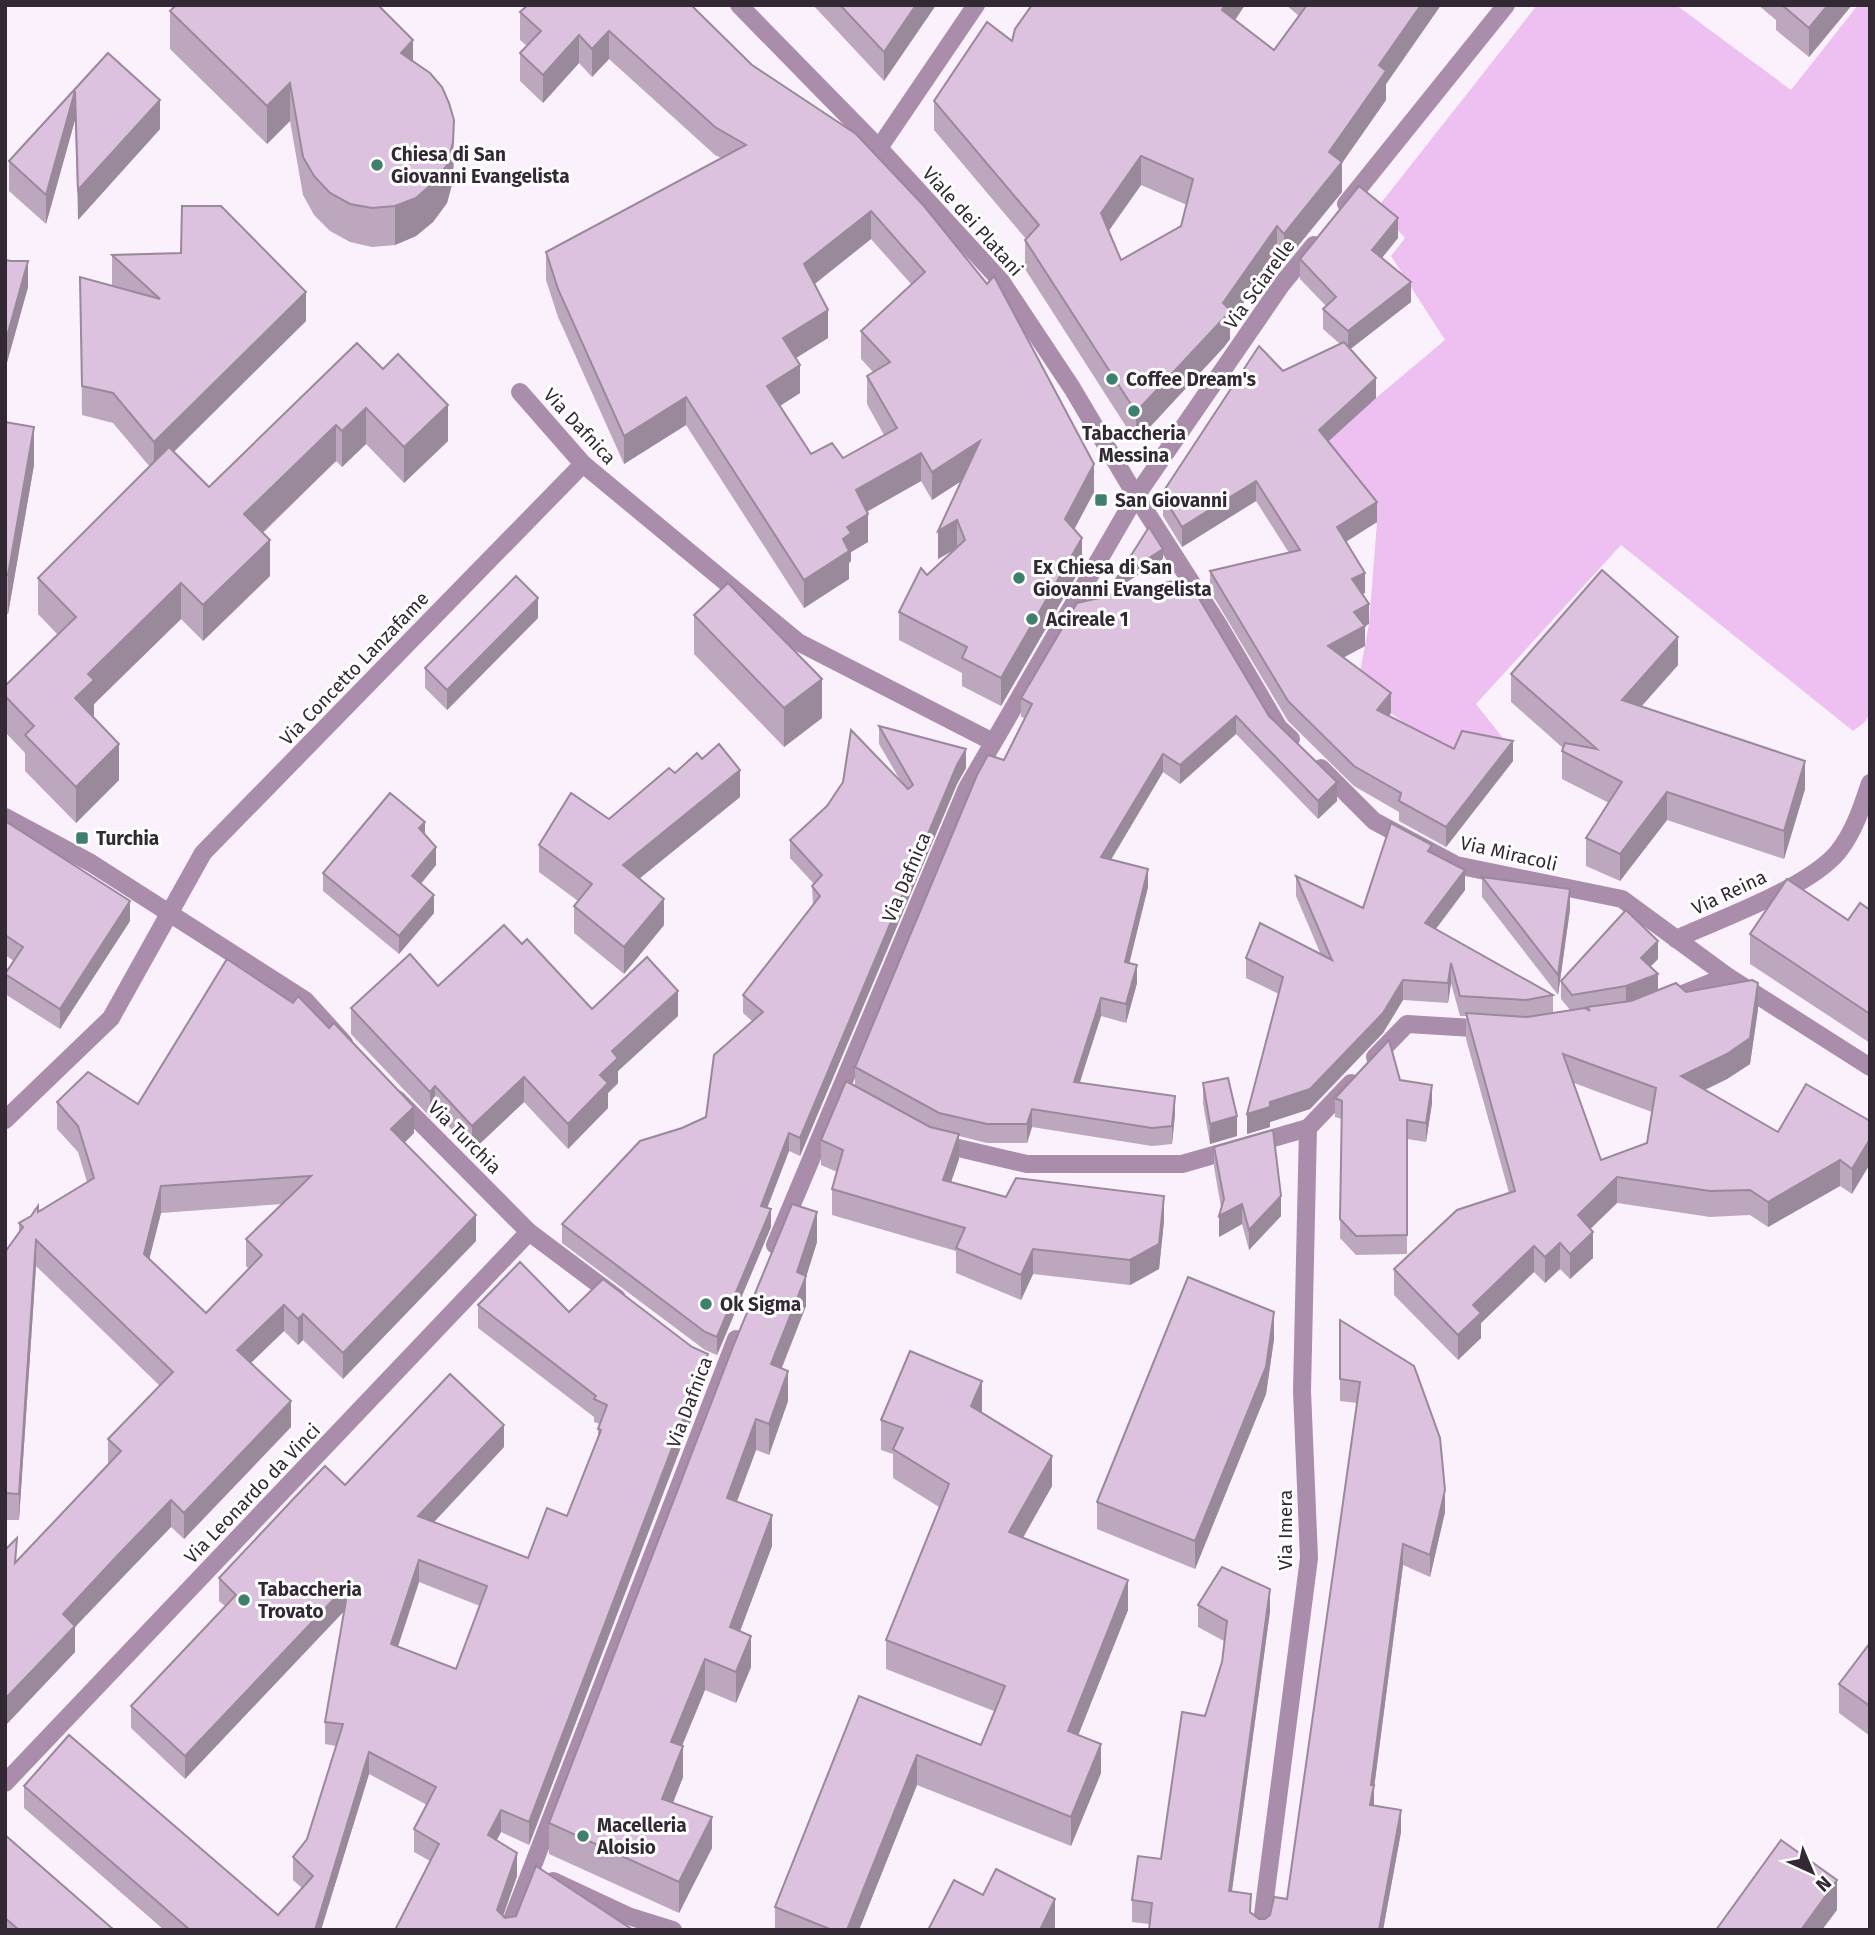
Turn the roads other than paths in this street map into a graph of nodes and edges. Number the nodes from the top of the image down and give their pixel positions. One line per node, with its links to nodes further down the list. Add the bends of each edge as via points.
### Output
1 (739, 5): 4 (street, Viale dei Platani)
2 (976, 5): 4 (street)
3 (1506, 5): 7 (street, Via Sciarelle, via 1282,284)
4 (879, 148): 7 (street, Viale dei Platani, via 1002,281)
5 (520, 392): 6 (street, Via Dafnica)
6 (583, 464): 8 (street, Via Dafnica, via 798,642); 11 (street, Via Concetto Lanzafame, via 203,853)
7 (1136, 496): 8 (street, Via Dafnica); 12 (street, Via Miracoli, via 1279,727 1374,821 1456,865 1622,899)
8 (993, 742): 23 (street, Via Dafnica, via 967,788 845,1093)
9 (1870, 783): 12 (street, Via Reina, via 1856,822 1837,853 1811,874)
10 (5, 817): 11 (street)
11 (171, 912): 16 (street, via 305,1000); 19 (street, Via Concetto Lanzafame, via 111,1018)
12 (1675, 939): 13 (street, Via Miracoli)
13 (1727, 976): 14 (street); 17 (street, Via Miracoli)
14 (1654, 1005)
15 (1514, 1030): 20 (street, via 1407,1024)
16 (352, 1051)
17 (1870, 1067)
18 (389, 1091): 22 (street, Via Turchia)
19 (5, 1120)
20 (1308, 1128): 21 (street, via 1182,1164 1027,1164); 31 (street, Via Imera, via 1302,1391 1309,1558)
21 (923, 1136)
22 (529, 1232): 24 (street, Via Turchia); 26 (street, Via Leonardo da Vinci)
23 (771, 1256)
24 (635, 1312)
25 (744, 1319): 27 (street, Via Dafnica, via 717,1368)
26 (5, 1783)
27 (531, 1871): 28 (street); 29 (street, Via Dafnica)
28 (633, 1923): 30 (street)
29 (508, 1930)
30 (673, 1930)
31 (1261, 1930)

